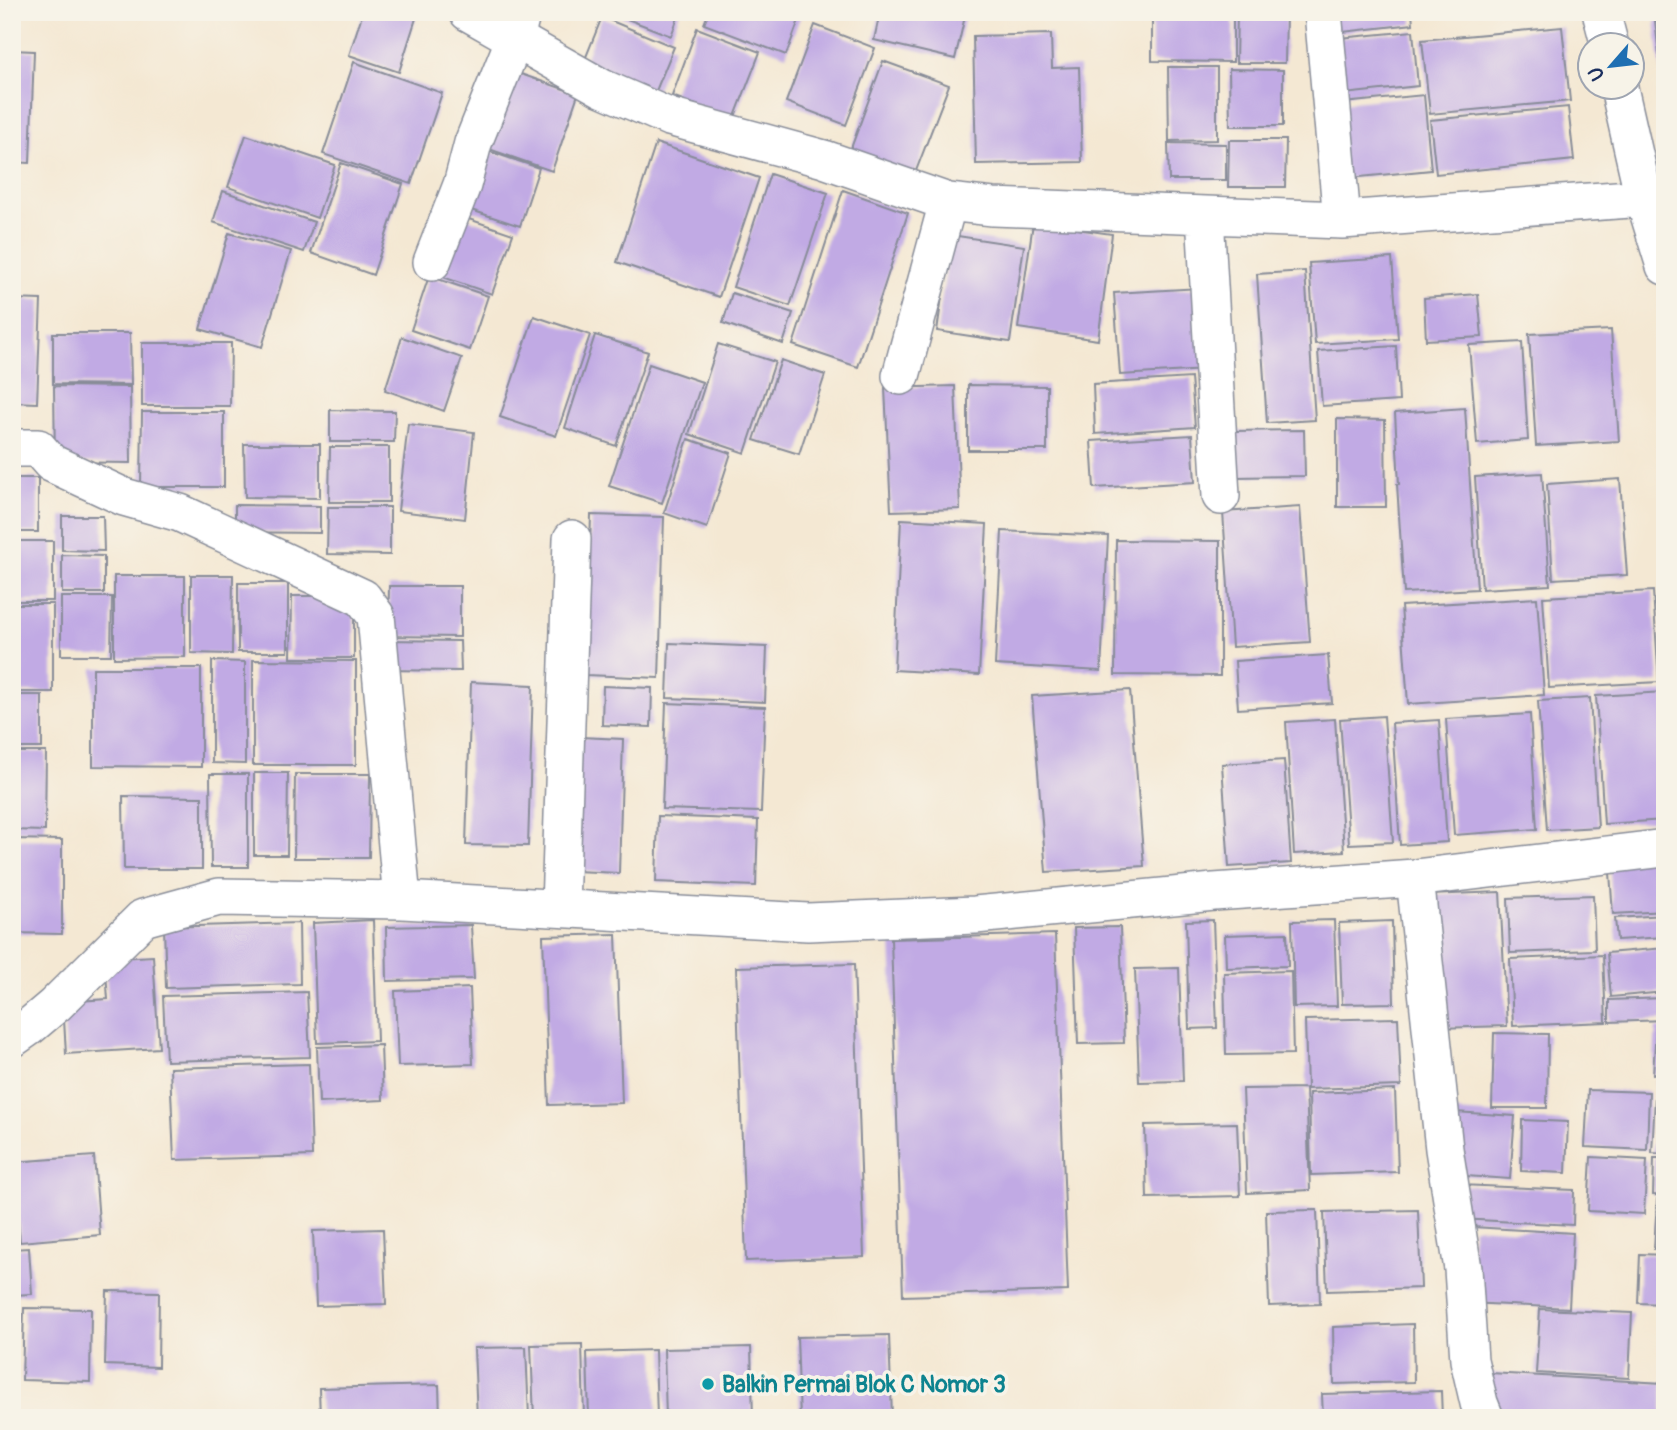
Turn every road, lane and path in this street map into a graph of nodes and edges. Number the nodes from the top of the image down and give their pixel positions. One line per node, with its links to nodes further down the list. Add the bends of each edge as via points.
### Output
1 (468, 12): 4 (street)
2 (1324, 12): 10 (street)
3 (1601, 12): 5 (street)
4 (519, 25): 8 (street, via 602,88 669,117 824,159); 11 (street)
5 (1606, 32)
6 (1622, 102): 7 (street)
7 (1644, 198): 10 (street); 12 (street)
8 (948, 202): 9 (street); 13 (street)
9 (1205, 215): 10 (street); 15 (street)
10 (1342, 220)
11 (432, 262)
12 (1665, 267)
13 (901, 376)
14 (12, 448): 19 (street, via 38,448 51,463 112,492 180,513 363,598 376,616)
15 (1221, 496)
16 (572, 540): 20 (street)
17 (1665, 848): 18 (street)
18 (1415, 878): 20 (street, via 975,915 808,922); 22 (street, via 1469,1360)
19 (402, 900): 20 (street); 21 (street, via 219,897 143,918 55,1005)
20 (560, 908)
21 (12, 1039)
22 (1485, 1418)

